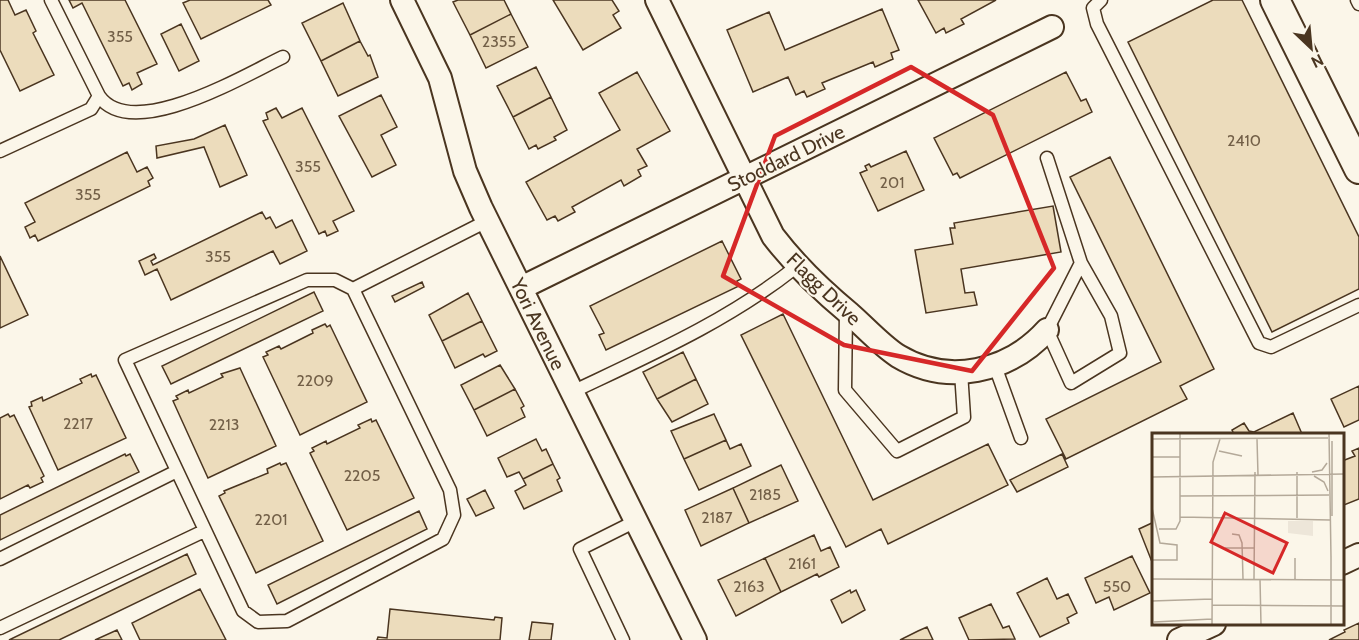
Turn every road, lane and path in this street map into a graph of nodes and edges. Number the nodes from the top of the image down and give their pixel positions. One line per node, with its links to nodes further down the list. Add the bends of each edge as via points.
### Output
1 (51, 0): 10 (lane)
2 (402, 0): 15 (street, Yori Avenue, via 440,78 465,171)
3 (657, 0): 14 (street, Flagg Drive)
4 (1101, 0): 20 (lane, via 1093,8 1097,24 1259,343 1271,347)
5 (1275, 0): 13 (street)
6 (1357, 0): 7 (lane)
7 (1359, 4)
8 (1052, 27): 14 (street, Stoddard Drive)
9 (283, 57): 10 (lane, via 186,104 117,111 106,106)
10 (99, 96): 11 (lane, via 91,109)
11 (0, 151)
12 (1047, 158): 16 (lane)
13 (1359, 169)
14 (744, 178): 17 (street, Flagg Drive, via 773,236); 18 (street, Stoddard Drive)
15 (487, 221): 18 (street, Yori Avenue); 19 (lane)
16 (1082, 263): 22 (lane); 22 (lane, via 1111,316 1120,353 1071,383)
17 (796, 267): 21 (street, Flagg Drive); 25 (lane, via 745,305 698,332)
18 (521, 288): 25 (street, Yori Avenue)
19 (353, 289): 27 (lane, via 335,280 308,280 125,360); 29 (lane, via 450,490 454,515 443,539 287,621 258,622 243,610)
20 (1359, 305)
21 (846, 311): 24 (street, Flagg Drive, via 897,355 923,367); 24 (lane, via 845,390 897,451 964,417)
22 (1047, 330): 23 (street, Flagg Drive, via 1031,348)
23 (995, 366): 24 (street, Flagg Drive); 26 (lane)
24 (961, 372)
25 (572, 392): 28 (street, Yori Avenue)
26 (1021, 438)
27 (177, 471): 29 (lane); 31 (lane)
28 (636, 521): 35 (lane, via 580,549); 36 (street, Yori Avenue)
29 (204, 531): 34 (lane)
30 (1359, 555): 32 (street)
31 (0, 559)
32 (1344, 562)
33 (1212, 625): 37 (street)
34 (0, 628)
35 (623, 640)
36 (695, 640)
37 (1179, 640)

